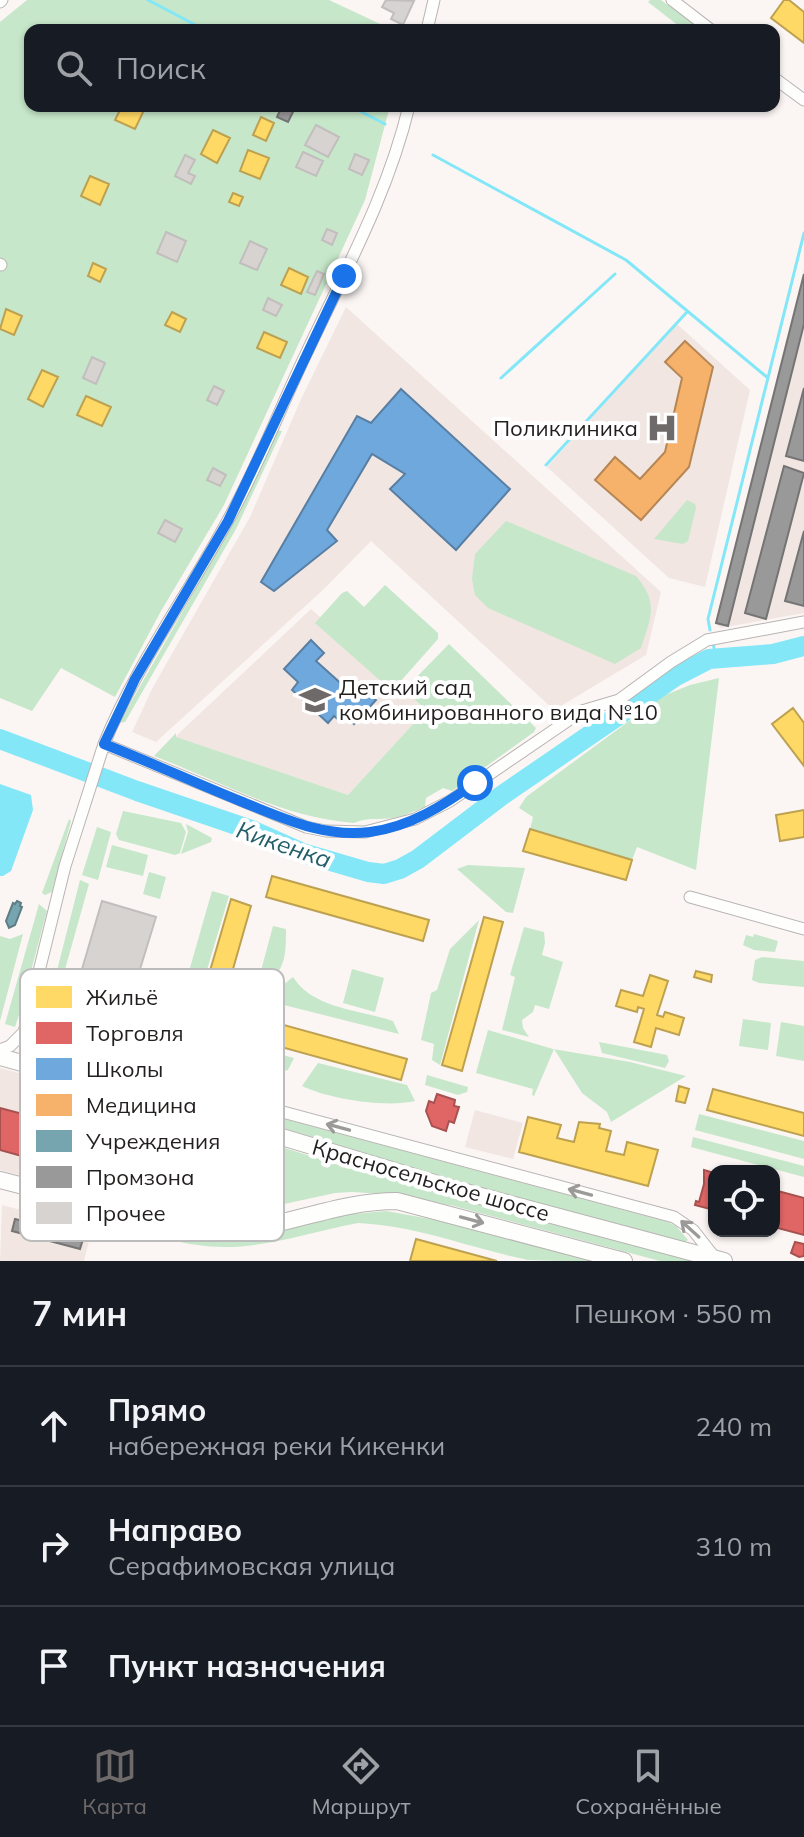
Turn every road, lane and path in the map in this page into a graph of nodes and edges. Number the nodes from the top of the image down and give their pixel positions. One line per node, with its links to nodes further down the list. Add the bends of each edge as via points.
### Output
1 (434, 0): 3 (street)
2 (672, 0): 4 (street)
3 (428, 24)
4 (703, 24)
5 (780, 82): 6 (street)
6 (804, 100)
7 (407, 112): 9 (street, via 371,219 256,466)
8 (804, 622): 9 (street, via 707,640 619,700 582,711 450,801 374,831 306,827)
9 (104, 744): 12 (street)
10 (690, 897): 11 (street)
11 (804, 929)
12 (39, 969)
13 (20, 1036): 14 (street)
14 (0, 1050)
15 (0, 1057): 16 (main road, Красносельское шоссе)
16 (20, 1062)
17 (284, 1112): 22 (street, one-way to 17, via 674,1217)
18 (284, 1138): 22 (main road, Красносельское шоссе)
19 (0, 1180): 20 (main road, Красносельское шоссе, one-way to 20)
20 (20, 1185)
21 (284, 1220): 23 (main road, Красносельское шоссе, one-way to 23, via 369,1201 397,1201)
22 (719, 1260)
23 (624, 1261)

